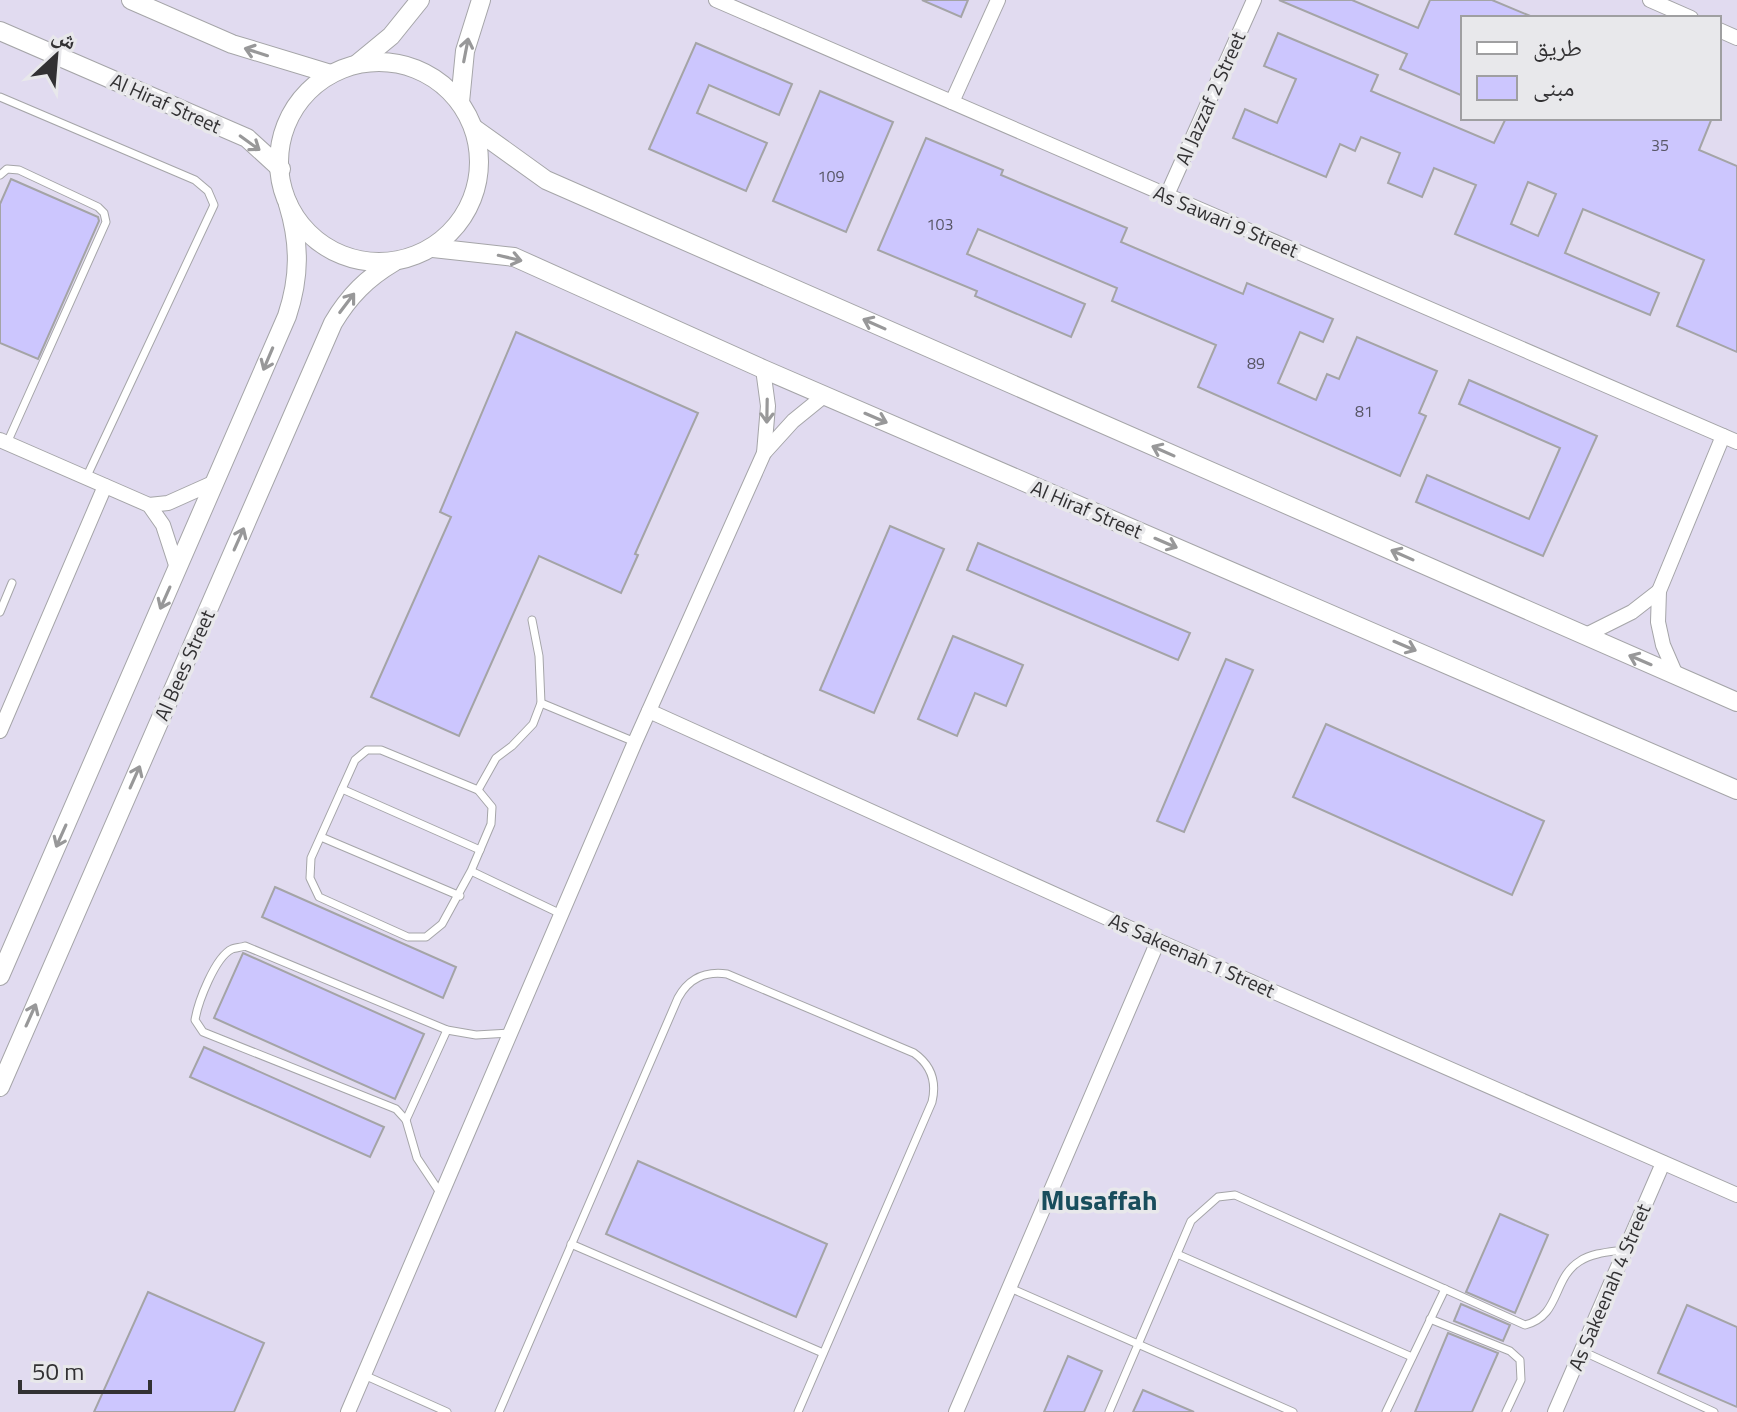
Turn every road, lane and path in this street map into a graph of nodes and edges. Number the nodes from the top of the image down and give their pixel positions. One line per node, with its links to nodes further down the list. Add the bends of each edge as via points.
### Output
1 (131, 0): 11 (street, one-way to 1, via 232,44)
2 (420, 0): 10 (street, via 391,36)
3 (481, 0): 13 (street, one-way to 3, via 465,51)
4 (716, 0): 14 (street, As Sawari 9 Street)
5 (998, 0): 14 (street)
6 (1254, 0): 18 (street, Al Jazzaf 2 Street)
7 (1650, 0): 8 (street)
8 (1686, 16)
9 (0, 31): 16 (street, Al Hiraf Street, one-way to 16, via 247,138)
10 (357, 64): 11 (street); 13 (street, via 386,62 414,68 440,82)
11 (331, 74): 16 (street, via 291,113 281,140)
12 (0, 97): 27 (lane, via 195,180 214,205)
13 (460, 102): 15 (street)
14 (952, 102): 18 (street, As Sawari 9 Street)
15 (475, 129): 20 (street, via 480,163 475,196 458,225); 36 (street, one-way to 15, via 546,180)
16 (281, 169): 19 (street)
17 (0, 175): 25 (lane, via 7,169 19,170 98,207 106,222)
18 (1167, 195): 24 (street, As Sawari 9 Street)
19 (288, 204): 21 (street, via 306,230 331,250 362,261); 28 (street, one-way to 28, via 298,260 293,298)
20 (433, 248): 21 (street); 22 (street, Al Hiraf Street, one-way to 22, via 514,257)
21 (394, 262): 55 (street, Al Bees Street, one-way to 21, via 333,323 353,294)
22 (763, 369): 23 (street, Al Hiraf Street); 26 (street, one-way to 26, via 768,406)
23 (825, 395): 26 (street); 45 (street, Al Hiraf Street, one-way to 45)
24 (1730, 439): 33 (street)
25 (3, 441): 27 (street)
26 (764, 453): 40 (street)
27 (86, 478): 29 (street)
28 (215, 482): 30 (street, via 168,503); 31 (street)
29 (105, 486): 30 (street); 41 (street)
30 (149, 505): 31 (street, via 163,525)
31 (177, 568): 52 (street, one-way to 52)
32 (12, 583): 34 (lane)
33 (1659, 591): 36 (street, via 1622,618); 37 (street, via 1658,622)
34 (0, 612)
35 (532, 620): 39 (lane)
36 (1584, 636): 37 (street, one-way to 36)
37 (1676, 675): 38 (street)
38 (1737, 702)
39 (541, 703): 42 (lane); 44 (lane, via 533,724 496,758)
40 (649, 711): 42 (street); 51 (street, As Sakeenah 1 Street)
41 (0, 731)
42 (635, 742): 50 (street)
43 (342, 789): 44 (lane, via 355,760 367,750 381,750); 46 (lane); 47 (lane)
44 (478, 790): 47 (lane, via 492,807)
45 (1737, 790)
46 (321, 837): 49 (lane); 49 (lane, via 311,858 310,878 319,897 408,937 426,937 442,924)
47 (480, 850): 48 (lane)
48 (471, 871): 49 (lane); 50 (lane)
49 (460, 896)
50 (561, 914): 54 (street)
51 (1158, 941): 57 (street, As Sakeenah 1 Street); 63 (street)
52 (0, 976)
53 (447, 1030): 54 (lane); 56 (lane); 56 (lane, via 245,946 221,958 197,1006 195,1020 203,1032 387,1103)
54 (510, 1033): 58 (street)
55 (0, 1087)
56 (406, 1120): 58 (lane, via 417,1158)
57 (1663, 1163): 59 (street, As Sakeenah 1 Street); 61 (street, As Sakeenah 4 Street)
58 (441, 1194): 70 (street)
59 (1737, 1195)
60 (571, 1244): 68 (lane); 68 (lane, via 689,982 707,973 727,974 914,1053 932,1074 932,1102); 73 (lane)
61 (1625, 1250): 64 (lane, via 1577,1262 1539,1322 1525,1325); 67 (street, As Sakeenah 4 Street)
62 (1177, 1254): 64 (lane, via 1191,1221 1218,1197 1235,1195); 66 (lane); 69 (lane)
63 (1010, 1288): 66 (lane); 75 (street)
64 (1445, 1289): 65 (lane)
65 (1430, 1319): 69 (lane); 79 (lane, via 1510,1351 1520,1360 1521,1380)
66 (1138, 1344): 76 (lane); 77 (lane)
67 (1582, 1351): 80 (street, As Sakeenah 4 Street); 81 (lane)
68 (823, 1353): 74 (lane)
69 (1412, 1357): 78 (lane)
70 (364, 1375): 71 (street); 72 (lane)
71 (348, 1412)
72 (447, 1412)
73 (499, 1412)
74 (798, 1412)
75 (956, 1412)
76 (1109, 1412)
77 (1293, 1412)
78 (1386, 1412)
79 (1506, 1412)
80 (1555, 1412)
81 (1714, 1412)

